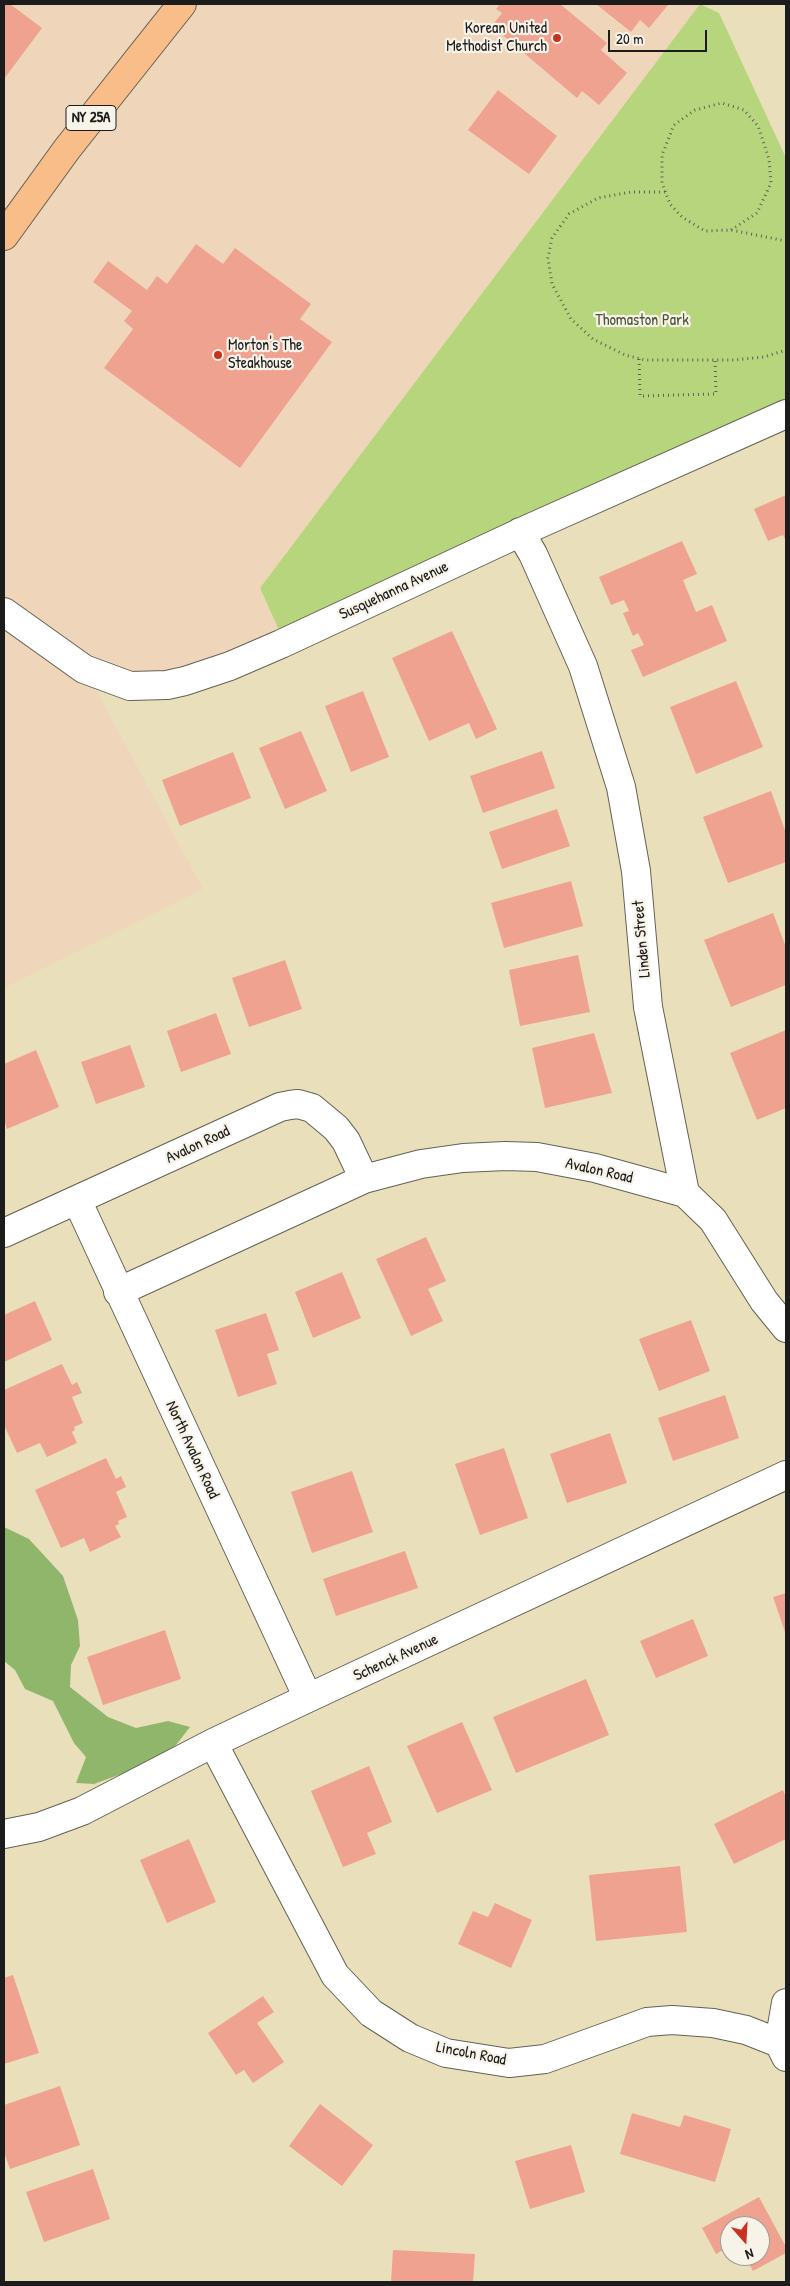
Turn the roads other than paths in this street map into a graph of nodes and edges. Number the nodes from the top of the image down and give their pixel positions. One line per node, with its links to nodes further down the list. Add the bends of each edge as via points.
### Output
1 (182, 4): 2 (main road, NY 25A, via 67,149)
2 (4, 236)
3 (786, 414): 4 (street, Susquehanna Avenue)
4 (520, 532): 5 (street, Susquehanna Avenue, via 230,666 167,685 130,686 84,669); 7 (street, Linden Street, via 533,554 582,666 621,787 636,871 648,1007)
5 (4, 612)
6 (364, 1179): 7 (street, Avalon Road, via 421,1164 463,1158 537,1157 594,1168); 8 (street, Avalon Road, via 346,1141 336,1128 320,1113 298,1104 280,1106); 10 (street, Avalon Road)
7 (684, 1193): 11 (street, via 713,1220 764,1301)
8 (77, 1200): 9 (street, Avalon Road); 10 (street, North Avalon Road)
9 (4, 1233)
10 (118, 1292): 13 (street, North Avalon Road)
11 (786, 1328)
12 (786, 1475): 13 (street, Schenck Avenue)
13 (308, 1698): 14 (street, Schenck Avenue)
14 (213, 1744): 15 (street, Schenck Avenue, via 82,1811 39,1827); 17 (street, Lincoln Road, via 335,1974 371,2013 410,2038 446,2053 509,2063 545,2059 647,2022 672,2020 713,2022 746,2030)
15 (4, 1834)
16 (786, 2003): 17 (street)
17 (782, 2050)

